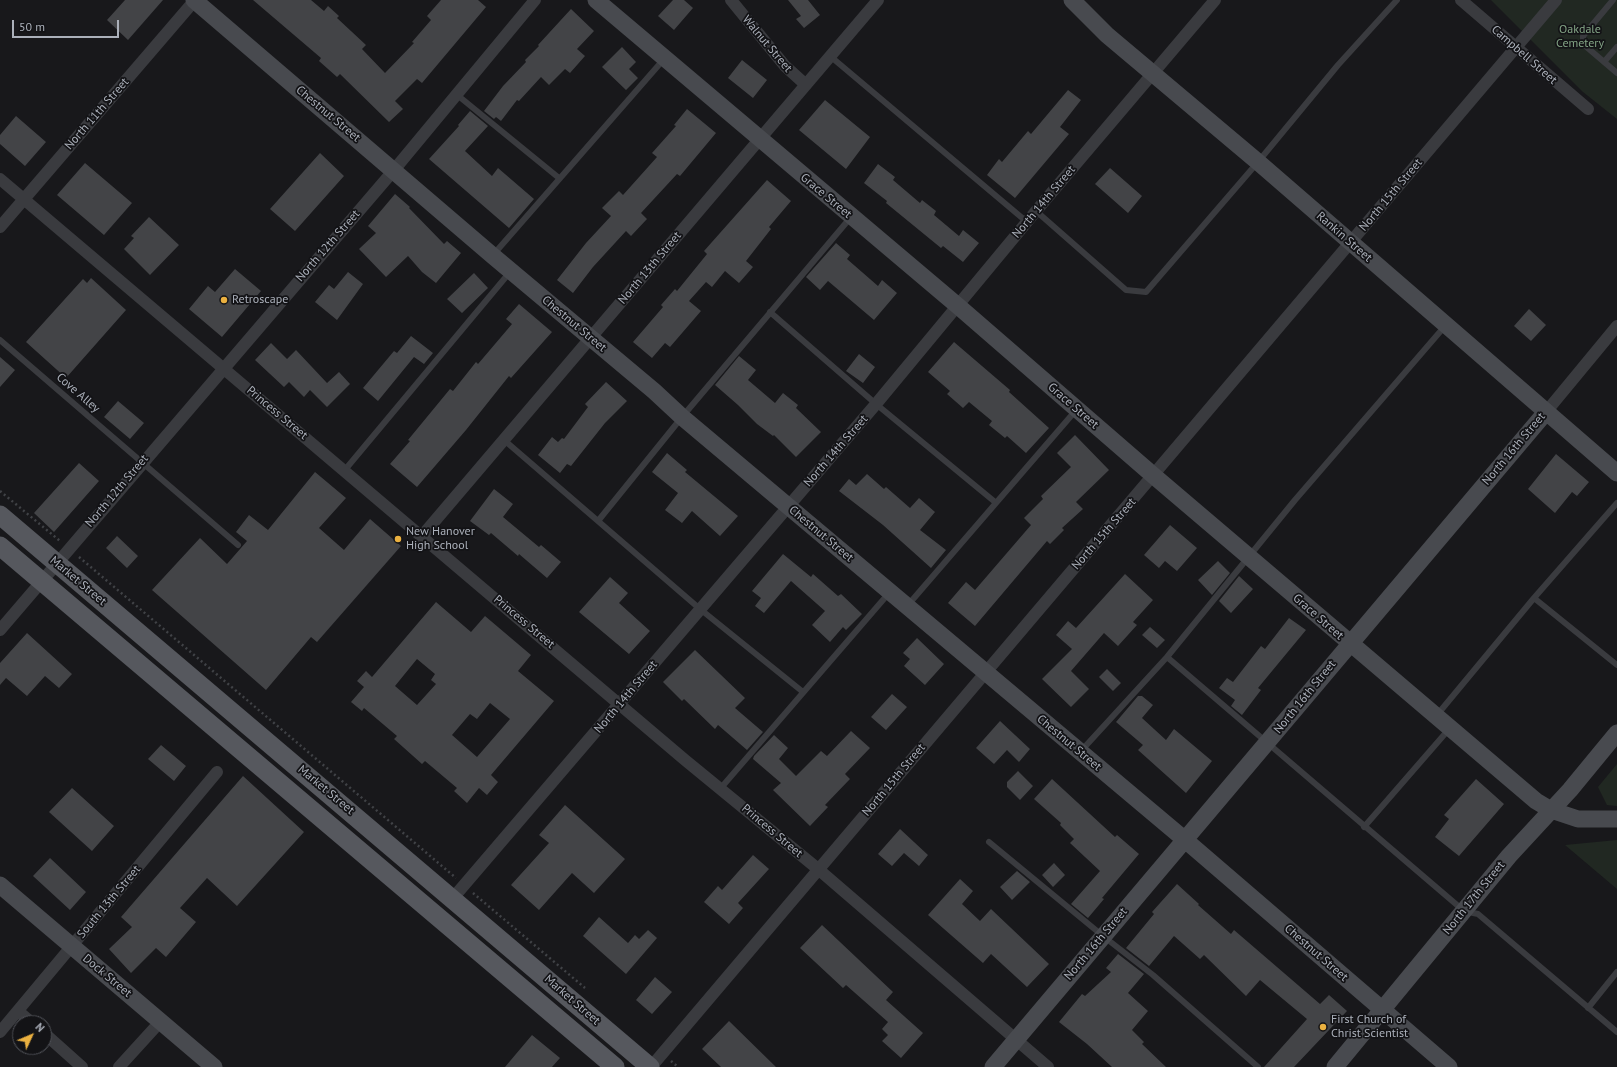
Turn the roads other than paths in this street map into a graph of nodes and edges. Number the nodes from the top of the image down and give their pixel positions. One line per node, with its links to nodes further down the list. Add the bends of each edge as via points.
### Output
1 (194, 0): 24 (street, Chestnut Street); 27 (street, North 11th Street)
2 (535, 0): 20 (street, North 12th Street)
3 (596, 0): 15 (street, Grace Street)
4 (731, 0): 19 (street, Walnut Street, via 785,66)
5 (878, 0): 14 (street, North 13th Street)
6 (1072, 0): 18 (street, Rankin Street)
7 (1215, 0): 18 (street, North 14th Street)
8 (1397, 0): 23 (lane)
9 (1461, 0): 12 (street, Campbell Street)
10 (1556, 0): 12 (street, North 15th Street)
11 (1613, 0): 16 (lane, via 1584,36 1583,44)
12 (1516, 47): 21 (street, Campbell Street); 32 (street, North 15th Street)
13 (1617, 47): 16 (lane)
14 (830, 56): 19 (street, North 13th Street); 30 (lane)
15 (664, 59): 22 (street, Grace Street); 25 (lane)
16 (1604, 62): 17 (lane)
17 (1617, 73)
18 (1153, 75): 23 (street, Rankin Street); 28 (street, North 14th Street)
19 (806, 85): 22 (street, North 13th Street)
20 (456, 94): 24 (street, North 12th Street); 25 (lane)
21 (1588, 109)
22 (760, 139): 29 (street, Grace Street); 39 (street, North 13th Street)
23 (1258, 162): 28 (lane, via 1146,292 1126,290); 32 (street, Rankin Street)
24 (394, 170): 33 (street, Chestnut Street); 41 (street, North 12th Street)
25 (559, 178): 33 (lane)
26 (0, 179): 27 (street, Princess Street)
27 (24, 199): 31 (street, North 11th Street); 41 (street, Princess Street)
28 (1036, 211): 30 (street, North 14th Street)
29 (851, 217): 35 (street, Grace Street); 36 (lane)
30 (1027, 222): 35 (street, North 14th Street)
31 (0, 227)
32 (1351, 243): 37 (street, Rankin Street); 50 (street, North 15th Street)
33 (493, 256): 34 (street, Chestnut Street)
34 (511, 271): 39 (street, Chestnut Street); 48 (lane)
35 (958, 306): 42 (street, North 14th Street); 43 (street, Grace Street)
36 (770, 312): 42 (lane); 45 (lane)
37 (1446, 326): 44 (street, Rankin Street); 59 (lane, via 1295,500)
38 (1617, 326): 44 (street, North 16th Street)
39 (591, 338): 45 (street, Chestnut Street); 46 (street, North 13th Street)
40 (0, 340): 47 (lane, Cove Alley)
41 (223, 367): 47 (street, North 12th Street); 48 (street, Princess Street)
42 (876, 404): 51 (lane); 53 (street, North 14th Street)
43 (1076, 409): 50 (street, Grace Street); 51 (lane)
44 (1546, 412): 49 (street, Rankin Street); 67 (street, North 16th Street)
45 (682, 417): 53 (street, Chestnut Street); 55 (lane)
46 (504, 440): 55 (lane); 56 (street, North 13th Street)
47 (142, 463): 57 (lane, Cove Alley); 60 (street, North 12th Street)
48 (344, 471): 56 (street, Princess Street)
49 (1617, 473)
50 (1154, 476): 59 (street, Grace Street); 70 (street, North 15th Street)
51 (995, 502): 64 (lane)
52 (1617, 503): 63 (lane)
53 (788, 506): 62 (street, Chestnut Street); 65 (street, North 14th Street)
54 (0, 515): 60 (main road, Market Street)
55 (598, 521): 65 (lane)
56 (422, 536): 72 (street, Princess Street)
57 (238, 545)
58 (0, 546): 61 (main road, Market Street)
59 (1249, 558): 67 (street, Grace Street); 68 (lane)
60 (56, 562): 61 (street, North 12th Street); 87 (main road, Market Street)
61 (41, 581): 66 (street, North 12th Street); 105 (main road, Market Street)
62 (890, 592): 64 (street, Chestnut Street); 71 (lane)
63 (1534, 598): 69 (lane); 73 (lane)
64 (907, 606): 70 (street, Chestnut Street)
65 (700, 609): 71 (lane); 72 (street, North 14th Street)
66 (0, 630)
67 (1349, 644): 73 (street, Grace Street); 76 (street, North 16th Street)
68 (1167, 657): 76 (lane); 77 (lane)
69 (1617, 665)
70 (986, 672): 77 (street, Chestnut Street); 85 (street, North 15th Street)
71 (803, 692): 79 (lane)
72 (620, 703): 79 (street, Princess Street); 87 (street, North 14th Street)
73 (1436, 716): 74 (street, Grace Street)
74 (1450, 728): 80 (street, Grace Street, via 1536,801); 82 (lane)
75 (1617, 733): 80 (street, North 17th Street)
76 (1269, 742): 82 (lane); 83 (street, North 16th Street)
77 (1080, 752): 83 (street, Chestnut Street)
78 (217, 772): 90 (street, South 13th Street)
79 (720, 789): 85 (street, Princess Street)
80 (1551, 810): 81 (street, Grace Street, via 1578,819); 88 (street, North 17th Street)
81 (1617, 819)
82 (1364, 827): 88 (lane)
83 (1184, 839): 89 (street, North 16th Street); 93 (street, Chestnut Street)
84 (989, 842): 89 (lane)
85 (818, 869): 100 (street, Princess Street); 101 (street, North 15th Street)
86 (0, 885): 90 (street, Dock Street)
87 (459, 892): 101 (main road, Market Street)
88 (1464, 911): 92 (lane, via 1478,914); 93 (street, North 17th Street)
89 (1103, 936): 100 (street, North 16th Street); 108 (lane, via 1153,975)
90 (72, 947): 94 (street, South 13th Street); 96 (street, Dock Street)
91 (1617, 972): 92 (lane)
92 (1588, 1008): 98 (lane)
93 (1383, 1010): 109 (street, North 17th Street); 110 (street, Chestnut Street)
94 (18, 1011): 95 (street); 97 (street, South 13th Street)
95 (23, 1015)
96 (160, 1022): 103 (street); 104 (street, Dock Street)
97 (0, 1032)
98 (1617, 1032)
99 (52, 1040): 102 (street)
100 (1016, 1040): 106 (street, North 16th Street); 107 (street, Princess Street)
101 (654, 1063)
102 (82, 1067)
103 (119, 1067)
104 (214, 1067)
105 (615, 1067)
106 (993, 1067)
107 (1048, 1067)
108 (1258, 1067)
109 (1335, 1067)
110 (1449, 1067)

